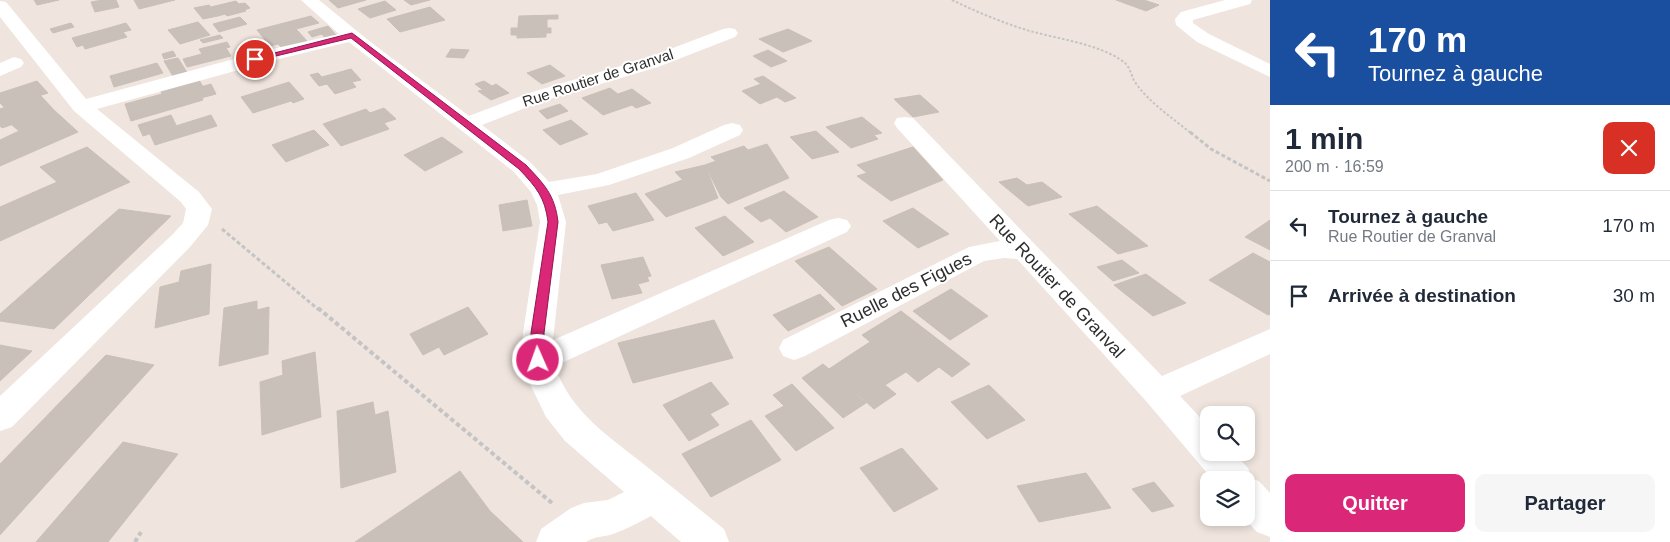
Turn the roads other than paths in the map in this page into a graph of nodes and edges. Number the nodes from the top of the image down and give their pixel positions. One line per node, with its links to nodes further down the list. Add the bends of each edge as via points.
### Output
1 (309, 0): 5 (street)
2 (1244, 0): 8 (street, via 1187,16 1185,24 1203,38)
3 (0, 6): 10 (street)
4 (729, 33): 12 (street, Rue Routier de Granval, via 651,62 536,97)
5 (357, 40): 6 (street, via 337,57); 7 (street, via 270,55); 12 (street)
6 (323, 62)
7 (211, 71): 9 (street, via 225,78 243,79); 10 (street)
8 (1270, 71)
9 (272, 73)
10 (81, 108): 21 (street, via 190,196 199,209 195,225)
11 (905, 122): 16 (street, Rue Routier de Granval)
12 (466, 124): 14 (street, via 522,167)
13 (732, 130): 14 (street, via 681,153 601,180)
14 (544, 190): 19 (street, via 551,204 553,222 538,333)
15 (838, 226): 19 (street)
16 (1024, 251): 18 (street, Ruelle des Figues, via 1004,249 978,253); 20 (street, Rue Routier de Granval)
17 (1270, 341): 20 (street)
18 (794, 348)
19 (538, 360): 25 (street, via 558,407 577,431)
20 (1157, 392): 22 (street, Rue Routier de Granval)
21 (0, 417)
22 (1200, 441)
23 (1218, 461): 24 (street, Rue Routier de Granval)
24 (1227, 471)
25 (655, 496): 28 (street, via 610,516 584,521); 29 (street)
26 (1255, 502): 27 (street)
27 (1270, 519)
28 (554, 542)
29 (710, 542)

